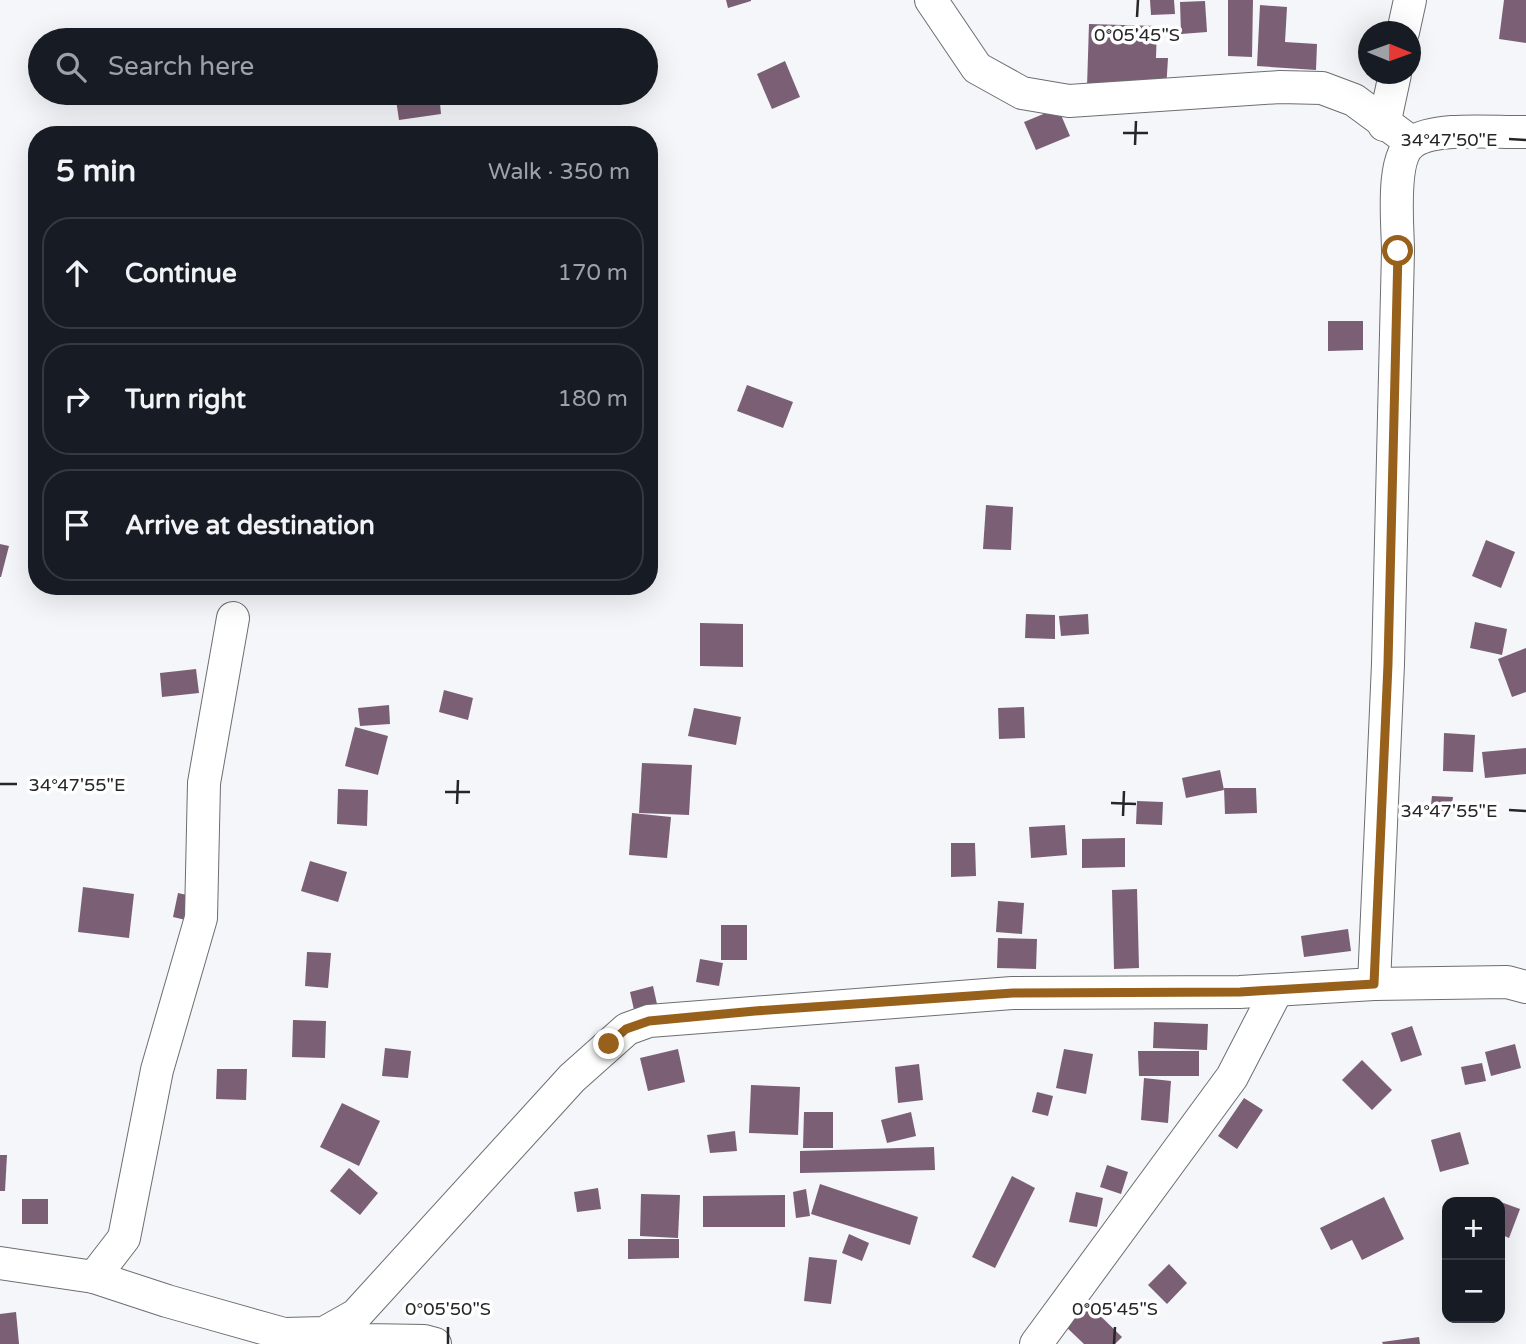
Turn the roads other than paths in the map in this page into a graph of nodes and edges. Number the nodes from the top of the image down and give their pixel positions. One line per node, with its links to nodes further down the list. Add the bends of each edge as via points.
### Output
1 (931, 0): 5 (street, via 977,68 1023,93 1069,101 1322,88 1354,100)
2 (1410, 0): 3 (street)
3 (1405, 21)
4 (1393, 84): 5 (street)
5 (1384, 125): 7 (street)
6 (1526, 132): 7 (street, via 1431,134)
7 (1411, 142): 9 (street, via 1400,163 1397,191 1388,664)
8 (233, 618): 13 (street, via 204,783 201,918 158,1070 124,1238)
9 (1374, 984): 10 (street, via 1507,982); 11 (street)
10 (1526, 987)
11 (1278, 990): 14 (street, via 1013,993 755,1011 649,1021 626,1029 572,1078 356,1315); 16 (street, via 1232,1077)
12 (0, 1263): 13 (street)
13 (94, 1276): 14 (street, via 284,1334)
14 (324, 1333): 15 (street)
15 (435, 1344)
16 (1035, 1344)

